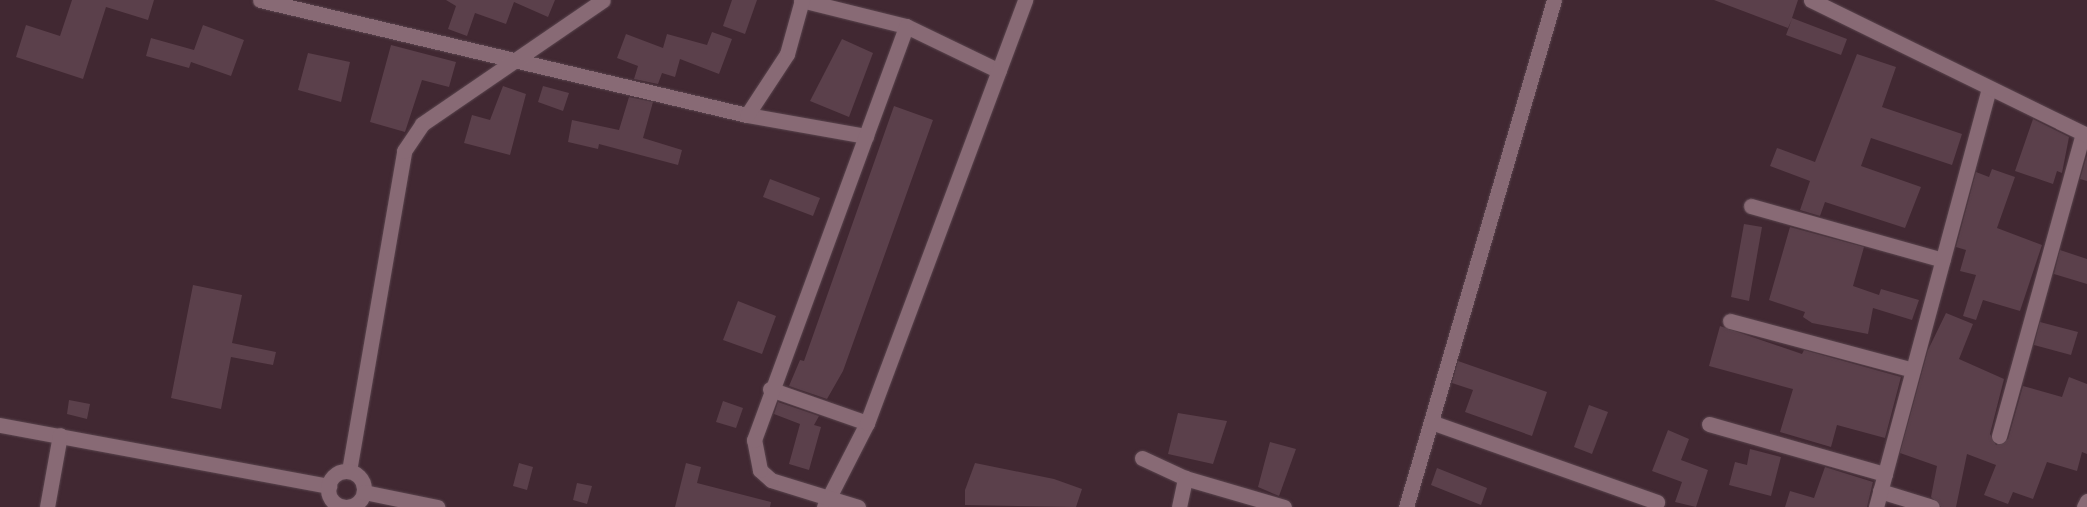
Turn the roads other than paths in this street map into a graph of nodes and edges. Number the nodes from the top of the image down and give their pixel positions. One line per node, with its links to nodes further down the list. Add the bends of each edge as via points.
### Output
1 (260, 0): 8 (street)
2 (603, 0): 8 (street)
3 (801, 0): 7 (street); 11 (street, via 787,54)
4 (1025, 0): 9 (street)
5 (1554, 0): 19 (street)
6 (1811, 0): 10 (street)
7 (906, 26): 9 (street); 13 (street)
8 (516, 60): 11 (street); 26 (street, via 422,124 404,151)
9 (998, 71): 20 (street)
10 (1990, 88): 12 (street); 15 (street)
11 (747, 115): 13 (street)
12 (2085, 135): 24 (street)
13 (866, 136): 18 (street)
14 (1751, 206): 15 (street)
15 (1943, 260): 17 (street)
16 (1730, 321): 17 (street)
17 (1913, 370): 27 (street)
18 (770, 389): 20 (street); 34 (street, via 754,440 760,470 771,480)
19 (1431, 422): 33 (street); 40 (street)
20 (867, 423): 34 (street)
21 (1709, 424): 27 (street)
22 (0, 425): 23 (street)
23 (60, 435): 29 (street); 35 (street)
24 (1999, 436)
25 (1142, 458): 28 (street)
26 (349, 471): 29 (street, via 336,474); 31 (street, via 360,477)
27 (1885, 474): 30 (street)
28 (1185, 478): 38 (street); 39 (street)
29 (329, 486): 31 (street, via 333,500 343,506 355,504)
30 (1880, 491): 41 (street); 42 (street)
31 (364, 492): 36 (street)
32 (2087, 501): 43 (street)
33 (1657, 502)
34 (824, 503): 37 (street)
35 (47, 507)
36 (437, 507)
37 (858, 507)
38 (1179, 507)
39 (1284, 507)
40 (1406, 507)
41 (1876, 507)
42 (1932, 507)
43 (2084, 507)

